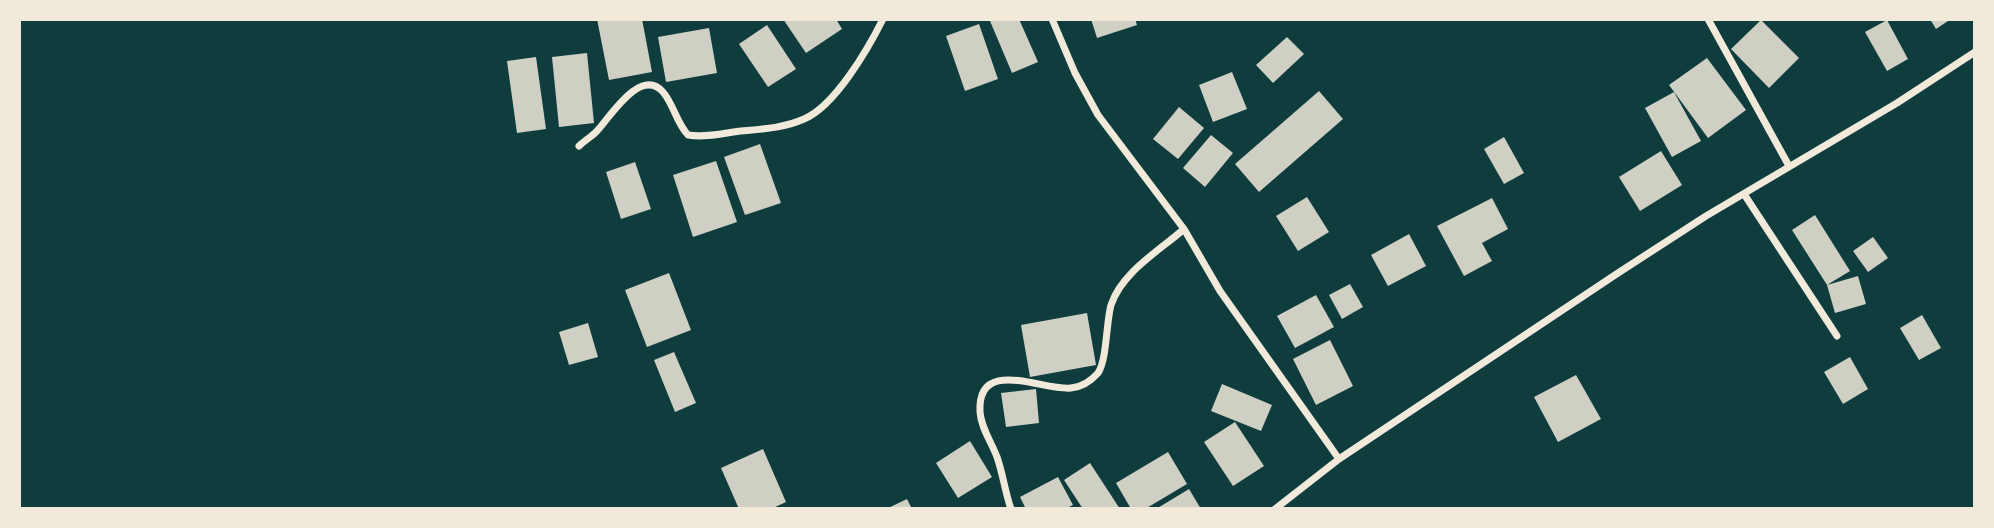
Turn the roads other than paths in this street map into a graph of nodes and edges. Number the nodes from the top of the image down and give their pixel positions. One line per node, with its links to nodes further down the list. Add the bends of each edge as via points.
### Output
1 (883, 19): 5 (street, via 851,71 807,118 768,129 688,135 661,89 649,86 626,94)
2 (1052, 19): 8 (street, via 1098,115)
3 (1708, 19): 6 (street)
4 (1975, 52): 6 (street)
5 (579, 146)
6 (1789, 166): 7 (street)
7 (1744, 194): 9 (street); 10 (street)
8 (1184, 229): 10 (street, via 1220,291); 11 (street, via 1119,287 1111,307 1103,363 1093,379 1073,388 1016,379 995,382 986,389 980,413)
9 (1837, 336)
10 (1339, 459): 12 (street)
11 (1011, 509)
12 (1275, 509)

